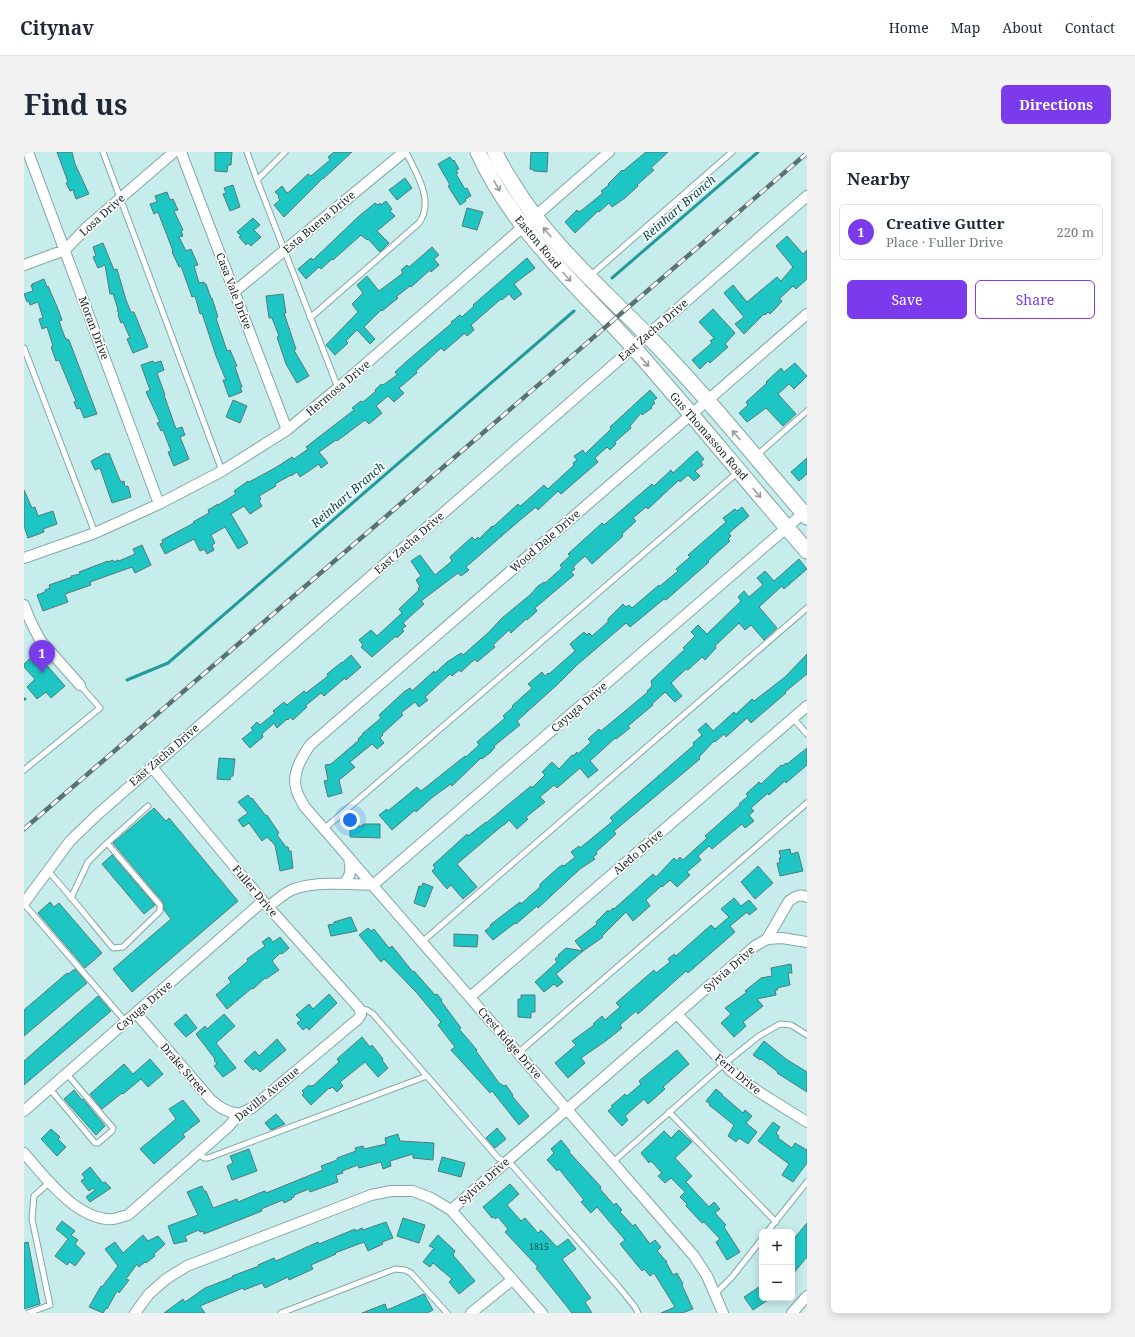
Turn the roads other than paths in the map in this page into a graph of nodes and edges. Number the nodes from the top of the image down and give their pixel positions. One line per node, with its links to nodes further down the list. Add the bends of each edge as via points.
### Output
1 (28, 152): 17 (street, Moran Drive)
2 (103, 152): 14 (lane)
3 (174, 152): 14 (street, Losa Drive)
4 (181, 152): 21 (street, Casa Vale Drive)
5 (247, 152): 12 (lane)
6 (285, 152): 12 (lane)
7 (405, 152): 18 (street, Esta Buena Drive); 24 (lane, via 424,192 423,217)
8 (478, 152): 16 (main road, Easton Road, one-way to 16)
9 (495, 152): 15 (main road, Easton Road, via 520,196)
10 (609, 152): 15 (street, Hermosa Drive)
11 (732, 152): 20 (lane)
12 (257, 180): 18 (lane)
13 (807, 196): 26 (street, East Zacha Drive)
14 (120, 198): 17 (street, Losa Drive); 35 (lane)
15 (535, 216): 16 (street, Hermosa Drive); 20 (main road, Easton Road, one-way to 15)
16 (523, 227): 25 (main road, Easton Road, one-way to 25); 29 (street, Hermosa Drive)
17 (64, 250): 19 (street, Losa Drive); 37 (street, Moran Drive)
18 (284, 250): 21 (street, Esta Buena Drive); 24 (lane)
19 (24, 265)
20 (589, 277): 22 (main road, Easton Road)
21 (234, 292): 33 (street, Casa Vale Drive)
22 (623, 311): 26 (main road, Gus Thomasson Road)
23 (807, 314): 30 (street, Wood Dale Drive)
24 (310, 318): 29 (lane)
25 (610, 323): 28 (main road, Gus Thomasson Road)
26 (648, 335): 28 (street, East Zacha Drive); 30 (main road, Gus Thomasson Road)
27 (24, 348): 40 (lane)
28 (633, 348): 32 (main road, Gus Thomasson Road, one-way to 32); 49 (street, East Zacha Drive)
29 (338, 388): 33 (street, Hermosa Drive)
30 (707, 400): 32 (street, Wood Dale Drive); 34 (main road, Gus Thomasson Road, one-way to 30)
31 (807, 411): 34 (lane)
32 (690, 414): 36 (main road, Gus Thomasson Road); 51 (street, Wood Dale Drive, via 310,745 300,760)
33 (287, 430): 35 (street, Hermosa Drive)
34 (755, 457): 38 (main road, Gus Thomasson Road)
35 (222, 471): 37 (street, Hermosa Drive)
36 (739, 471): 39 (main road, Gus Thomasson Road, one-way to 39); 54 (lane)
37 (159, 504): 40 (street, Hermosa Drive)
38 (806, 513): 39 (street, Cayuga Drive)
39 (786, 527): 41 (main road, Gus Thomasson Road); 59 (street, Cayuga Drive)
40 (95, 533): 42 (street, Hermosa Drive)
41 (807, 551)
42 (24, 558)
43 (24, 606): 45 (street, via 40,640)
44 (807, 608): 65 (lane)
45 (80, 685): 50 (lane, via 100,708)
46 (807, 706): 47 (street, Aledo Drive)
47 (793, 718): 48 (lane); 67 (street, Aledo Drive)
48 (807, 734)
49 (151, 766): 57 (street, East Zacha Drive, via 70,841); 63 (street, Fuller Drive)
50 (24, 770)
51 (295, 777): 54 (street, Crest Ridge Drive, via 296,788 304,806)
52 (807, 803): 73 (lane)
53 (148, 806): 55 (lane)
54 (324, 829): 56 (street, Crest Ridge Drive)
55 (107, 843): 61 (lane, via 88,862); 61 (lane, via 160,905 160,911 123,947 113,948)
56 (349, 858): 58 (street, via 350,877); 59 (street, Crest Ridge Drive)
57 (48, 871): 61 (lane); 62 (street, East Zacha Drive)
58 (344, 883): 59 (street, Cayuga Drive); 63 (street, Cayuga Drive, via 293,889)
59 (373, 885): 65 (street, Crest Ridge Drive)
60 (807, 897): 64 (street, Sylvia Drive, via 795,896 790,900)
61 (71, 898)
62 (24, 903): 71 (lane)
63 (266, 904): 68 (street, Fuller Drive); 69 (street, Cayuga Drive)
64 (767, 939): 66 (street, via 782,938); 70 (street, Sylvia Drive, via 755,946)
65 (422, 942): 67 (street, Crest Ridge Drive)
66 (807, 942)
67 (470, 997): 73 (street, Crest Ridge Drive)
68 (360, 1011): 76 (lane, via 367,1010 373,1014); 81 (street, Davilla Avenue, via 358,1019 252,1108)
69 (136, 1013): 71 (street, Cayuga Drive); 81 (street, Drake Street, via 220,1109)
70 (677, 1014): 74 (street, Fern Drive); 78 (street, Sylvia Drive)
71 (126, 1022): 75 (street, Cayuga Drive)
72 (807, 1035): 74 (lane, via 791,1025 780,1024 759,1036)
73 (518, 1053): 78 (street, Crest Ridge Drive)
74 (724, 1064): 80 (lane); 82 (street, Fern Drive, via 759,1092)
75 (67, 1074): 77 (street, Cayuga Drive); 77 (lane, via 113,1128 112,1131 95,1143)
76 (427, 1076): 83 (lane, via 208,1158); 85 (lane, via 498,1158)
77 (50, 1089): 79 (street, Cayuga Drive)
78 (567, 1110): 85 (street, Sylvia Drive); 86 (street, Crest Ridge Drive)
79 (24, 1111)
80 (670, 1112): 86 (lane); 90 (lane)
81 (239, 1114): 83 (street, Davilla Avenue)
82 (807, 1122)
83 (198, 1153): 87 (street, Davilla Avenue, via 128,1215 114,1219 100,1218 83,1211 68,1201)
84 (24, 1154): 87 (street, Davilla Avenue)
85 (505, 1162): 89 (street, Sylvia Drive); 102 (lane, via 513,1166 618,1286)
86 (613, 1162): 94 (street, Crest Ridge Drive, via 694,1256)
87 (50, 1182): 96 (lane, via 34,1196 32,1219 50,1305)
88 (807, 1182): 90 (lane)
89 (451, 1210): 93 (street); 97 (street, Sylvia Drive, via 413,1191 391,1191 372,1195 187,1266 149,1294)
90 (776, 1222): 91 (lane)
91 (770, 1229)
92 (759, 1243): 94 (lane, via 732,1278)
93 (512, 1280): 100 (street); 101 (street)
94 (715, 1294): 103 (street, Crest Ridge Drive)
95 (807, 1296): 104 (street)
96 (28, 1313)
97 (135, 1313)
98 (281, 1313): 99 (lane, via 395,1269 405,1270 411,1274)
99 (446, 1313)
100 (471, 1313)
101 (542, 1313)
102 (638, 1313)
103 (723, 1313)
104 (792, 1313)

